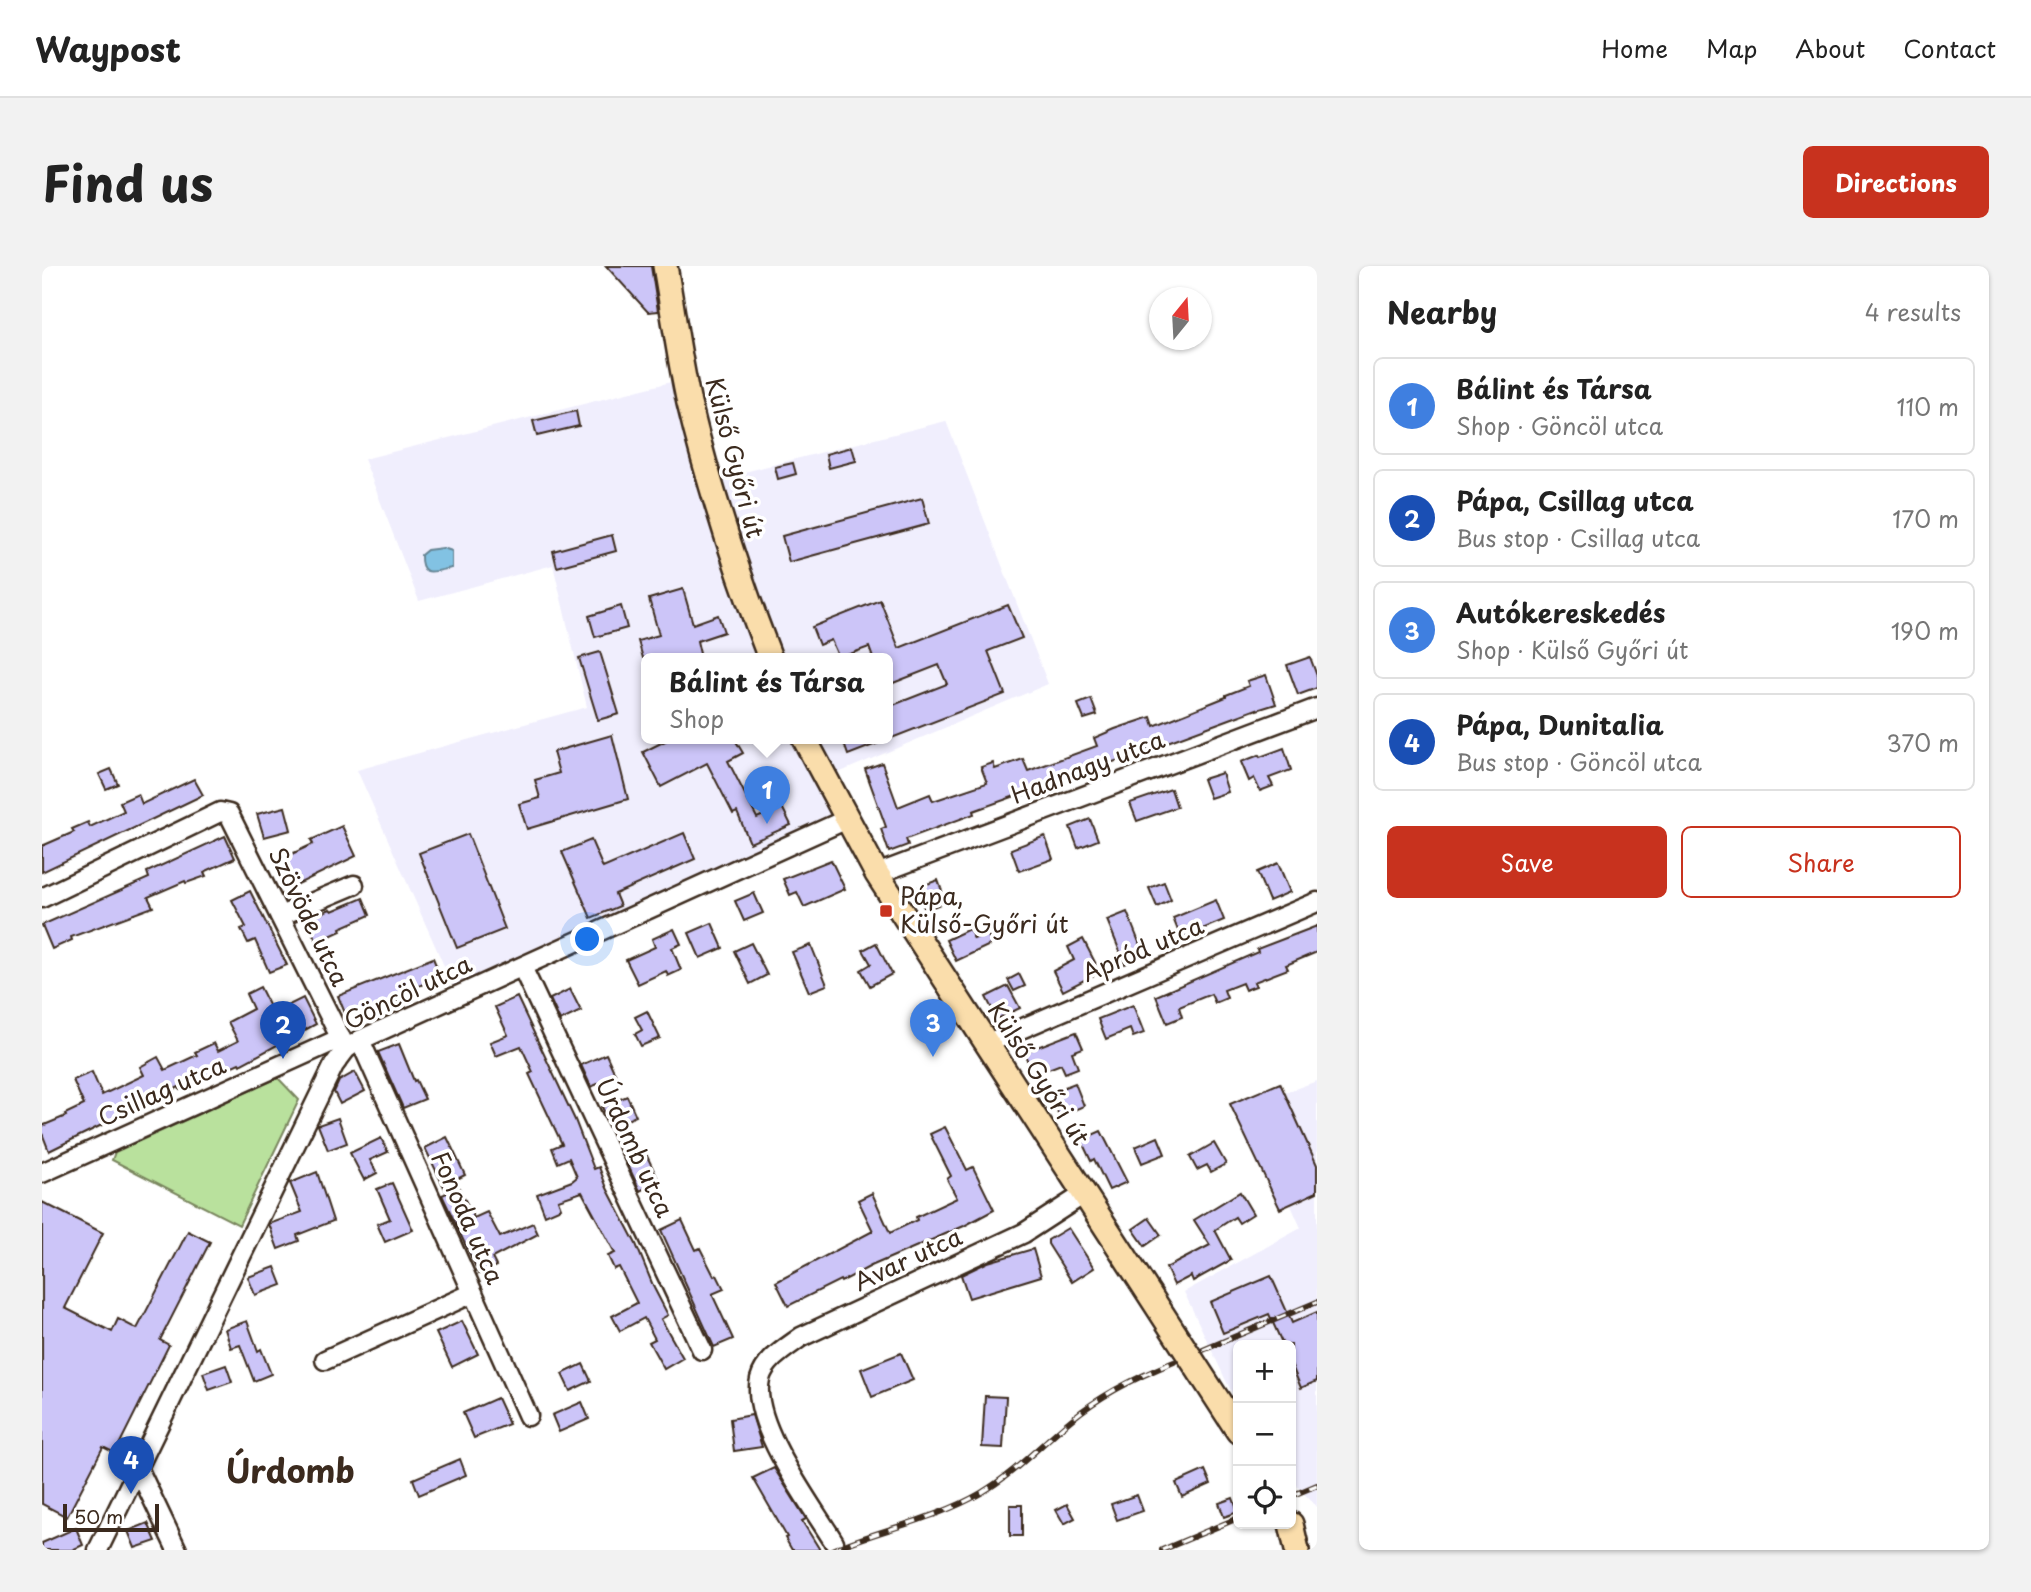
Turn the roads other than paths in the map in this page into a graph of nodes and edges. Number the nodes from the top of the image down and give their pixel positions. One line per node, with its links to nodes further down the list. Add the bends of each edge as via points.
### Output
1 (665, 266): 2 (main road, Külső Győri út, via 689,402 738,575)
2 (768, 653)
3 (1317, 708): 6 (street, Hadnagy utca)
4 (807, 744): 5 (main road, Külső Győri út)
5 (847, 819): 6 (main road, Külső Győri út); 11 (street, Göncöl utca)
6 (877, 874): 13 (main road, Külső Győri út)
7 (354, 884): 10 (street)
8 (42, 898): 10 (street, Szövöde utca, via 220,812 229,814)
9 (1317, 902): 13 (street, Apród utca)
10 (280, 916): 12 (street, Szövöde utca)
11 (522, 967): 12 (street, Göncöl utca); 17 (street, Úrdomb utca)
12 (349, 1043): 14 (street, Csillag utca); 16 (street, Fonoda utca); 21 (street, Göncöl utca, via 334,1065)
13 (988, 1043): 15 (main road, Külső Győri út)
14 (42, 1172)
15 (1084, 1194): 20 (main road, Külső Győri út); 23 (street, Avar utca, via 1024,1233 801,1337 773,1358 760,1378 760,1407 769,1435)
16 (473, 1293): 18 (street); 19 (street, Fonoda utca)
17 (702, 1350)
18 (325, 1360)
19 (528, 1416)
20 (1233, 1423)
21 (138, 1468): 24 (street, Göncöl utca); 25 (street)
22 (1292, 1529): 26 (main road)
23 (834, 1542)
24 (98, 1550)
25 (177, 1550)
26 (1297, 1550)

